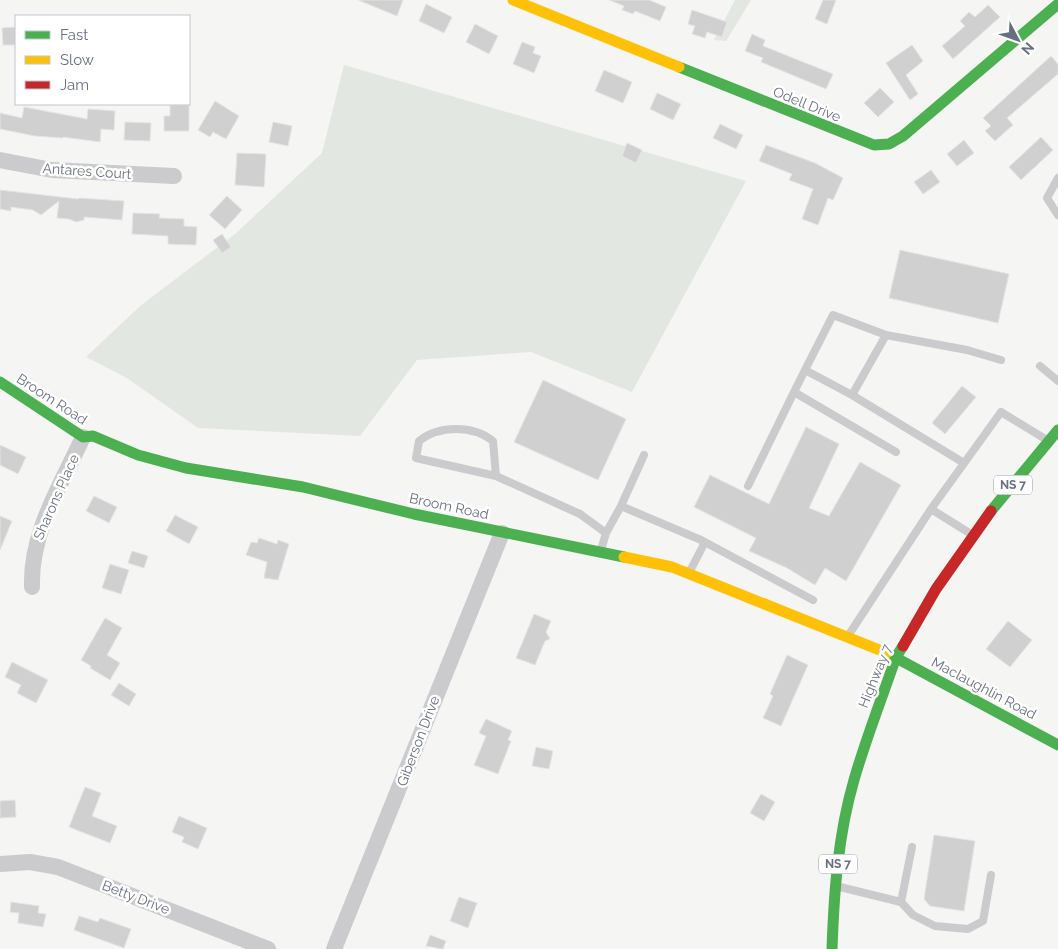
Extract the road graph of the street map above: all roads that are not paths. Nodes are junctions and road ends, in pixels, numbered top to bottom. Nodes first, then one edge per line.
1 (512, 0) edge
2 (1058, 4) edge
3 (0, 160) edge
4 (174, 176) dead end
5 (1058, 178) edge
6 (1058, 215) edge
7 (886, 335) junction
8 (1001, 360) dead end
9 (1040, 366) dead end
10 (805, 370) junction
11 (1058, 381) edge
12 (0, 382) edge
13 (794, 392) junction
14 (852, 395) junction
15 (1058, 430) edge
16 (83, 437) junction
17 (1049, 441) junction
18 (896, 452) dead end
19 (644, 455) dead end
20 (964, 463) junction
21 (496, 476) junction
22 (748, 486) dead end
23 (621, 506) junction
24 (931, 509) junction
25 (502, 533) junction
26 (606, 534) junction
27 (973, 535) junction
28 (705, 542) junction
29 (600, 554) junction
30 (689, 573) junction
31 (32, 587) dead end
32 (813, 600) dead end
33 (847, 638) junction
34 (896, 657) junction
35 (1058, 745) edge
36 (912, 847) dead end
37 (0, 864) edge
38 (991, 875) dead end
39 (835, 886) junction
40 (901, 902) junction
41 (268, 949) edge
42 (334, 949) edge
43 (832, 949) edge

1 - 2 street, Odell Drive
3 - 4 street, Antares Court
5 - 6 lane
7 - 8 lane
7 - 10 lane
7 - 14 lane
9 - 11 lane
10 - 13 lane
10 - 14 lane
12 - 16 street, Broom Road
13 - 18 lane
13 - 22 lane
14 - 20 lane
15 - 17 street, Highway 7 / NS 7
16 - 25 street, Broom Road
16 - 31 street, Sharons Place
17 - 20 lane
17 - 27 street, Highway 7 / NS 7
19 - 23 lane
20 - 24 lane
21 - 21 lane
21 - 26 lane
23 - 26 lane
23 - 28 lane
24 - 27 lane
24 - 33 lane
25 - 29 street, Broom Road
25 - 42 street, Giberson Drive
26 - 29 lane
27 - 34 street, Highway 7 / NS 7
28 - 30 lane
28 - 32 lane
29 - 30 street, Broom Road
30 - 33 street, Broom Road
33 - 34 street, Broom Road
34 - 35 street, Maclaughlin Road
34 - 39 street, Highway 7 / NS 7
36 - 40 lane
37 - 41 street, Betty Drive
38 - 40 lane
39 - 40 lane
39 - 43 street, Highway 7 / NS 7

